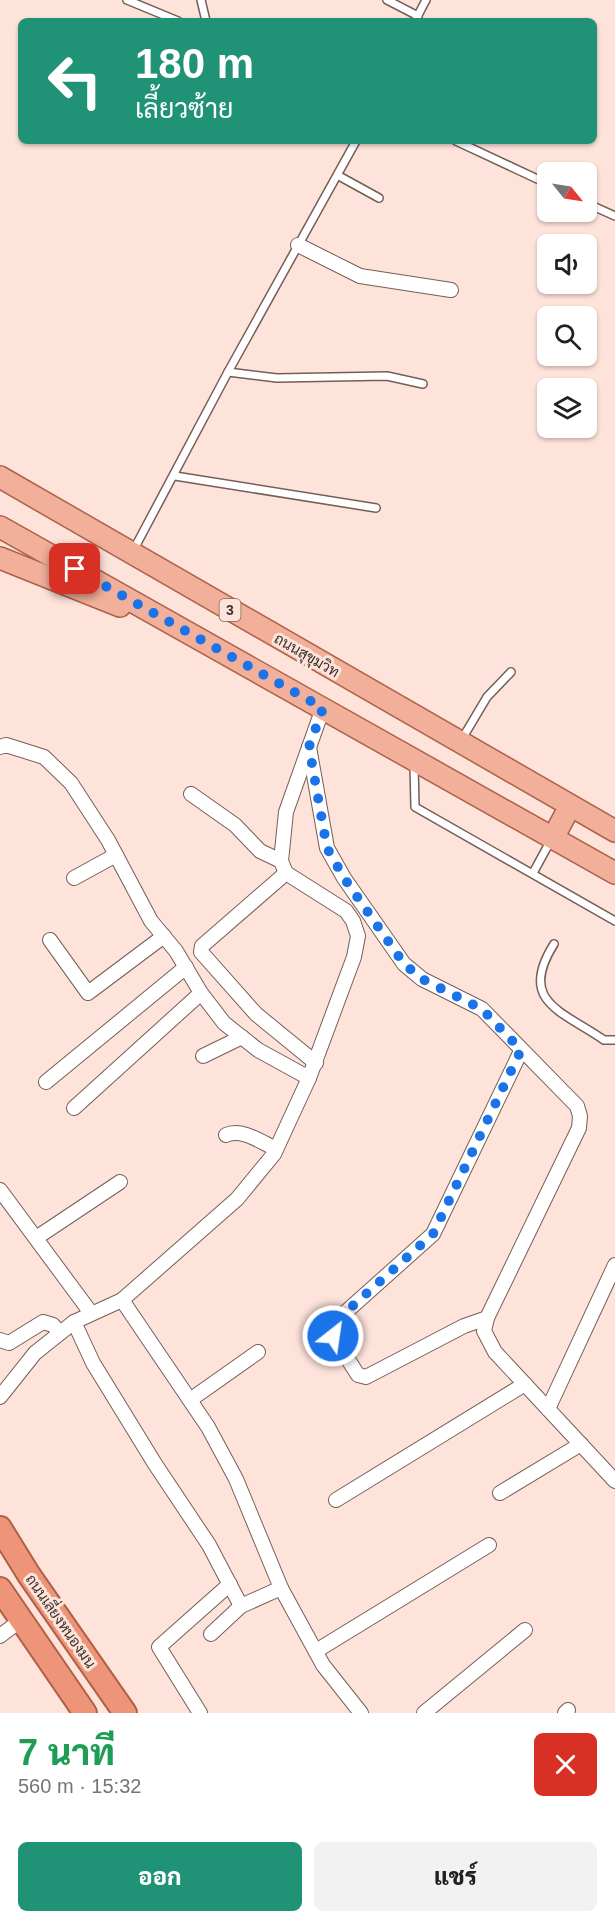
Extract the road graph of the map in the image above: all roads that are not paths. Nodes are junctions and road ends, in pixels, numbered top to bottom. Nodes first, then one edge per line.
1 (128, 0) edge
2 (201, 0) edge
3 (387, 0) edge
4 (426, 0) edge
5 (171, 18) edge
6 (205, 18) edge
7 (415, 18) edge
8 (417, 18) edge
9 (355, 144) edge
10 (462, 144) edge
11 (339, 176) junction
12 (537, 179) edge
13 (379, 198) dead end
14 (597, 208) edge
15 (615, 216) edge
16 (298, 245) junction
17 (451, 290) dead end
18 (228, 372) junction
19 (423, 384) dead end
20 (175, 476) junction
21 (0, 477) edge
22 (376, 508) dead end
23 (0, 527) edge
24 (132, 554) junction
25 (0, 558) edge
26 (168, 623) junction
27 (512, 672) dead end
28 (323, 708) junction
29 (460, 743) junction
30 (0, 747) edge
31 (309, 747) junction
32 (414, 759) junction
33 (191, 794) dead end
34 (570, 806) junction
35 (615, 831) edge
36 (553, 838) junction
37 (116, 855) junction
38 (284, 867) junction
39 (533, 873) junction
40 (615, 873) edge
41 (74, 878) dead end
42 (615, 921) edge
43 (164, 936) junction
44 (50, 940) dead end
45 (554, 944) dead end
46 (186, 967) junction
47 (201, 993) junction
48 (242, 1037) junction
49 (615, 1040) edge
50 (521, 1050) junction
51 (202, 1056) dead end
52 (316, 1062) junction
53 (309, 1078) junction
54 (46, 1082) dead end
55 (74, 1108) dead end
56 (226, 1135) dead end
57 (276, 1149) junction
58 (120, 1182) dead end
59 (0, 1190) edge
60 (36, 1238) junction
61 (615, 1265) edge
62 (122, 1300) junction
63 (91, 1313) junction
64 (487, 1318) junction
65 (75, 1322) junction
66 (60, 1333) junction
67 (0, 1340) edge
68 (258, 1352) dead end
69 (525, 1384) junction
70 (0, 1397) edge
71 (190, 1400) junction
72 (548, 1409) junction
73 (581, 1444) junction
74 (615, 1481) edge
75 (500, 1493) dead end
76 (336, 1500) dead end
77 (0, 1528) edge
78 (489, 1545) dead end
79 (230, 1584) junction
80 (281, 1588) junction
81 (0, 1589) edge
82 (242, 1606) junction
83 (21, 1620) junction
84 (525, 1630) dead end
85 (211, 1634) dead end
86 (0, 1636) edge
87 (316, 1651) junction
88 (85, 1713) edge
89 (125, 1713) edge
90 (200, 1713) edge
91 (361, 1713) edge
92 (424, 1713) edge

1 - 5 lane
2 - 6 lane
3 - 7 lane
4 - 8 lane
9 - 11 lane
10 - 12 lane
11 - 13 lane
11 - 16 lane
14 - 15 lane
16 - 17 street
16 - 18 lane
18 - 19 lane
18 - 20 lane
20 - 22 lane
20 - 24 lane
21 - 24 main road, ถนนสุขุมวิท / 3
23 - 26 main road
24 - 29 main road, ถนนสุขุมวิท / 3
25 - 26 main road
26 - 28 main road
27 - 29 lane
28 - 31 street
28 - 32 main road
29 - 34 main road, ถนนสุขุมวิท / 3
30 - 37 street
31 - 38 street
31 - 50 street
32 - 36 main road
32 - 39 lane
33 - 38 street
34 - 35 main road, ถนนสุขุมวิท / 3
34 - 36 main road
36 - 39 lane
36 - 40 main road
37 - 41 street
37 - 43 street
38 - 52 street
38 - 52 street
39 - 42 lane
43 - 44 street
43 - 46 street
45 - 49 lane
46 - 47 street
46 - 54 street
47 - 48 street
47 - 55 street
48 - 51 street
48 - 53 street
50 - 64 street
50 - 64 street
52 - 53 street
53 - 57 street
56 - 57 street
57 - 62 street
58 - 60 street
59 - 60 street
60 - 63 street
61 - 72 street
62 - 63 street
62 - 71 street
63 - 65 street
64 - 69 street
65 - 66 street
65 - 79 street
66 - 67 street
66 - 70 street
68 - 71 street
69 - 72 street
69 - 76 street
71 - 80 street
72 - 73 street
73 - 74 street
73 - 75 street
77 - 89 highway, ถนนเลี่ยงหนองมน
78 - 87 street
79 - 82 street
79 - 90 street
80 - 82 street
80 - 87 street
81 - 83 highway
82 - 85 street
83 - 86 street
83 - 88 highway
84 - 92 street
87 - 91 street

